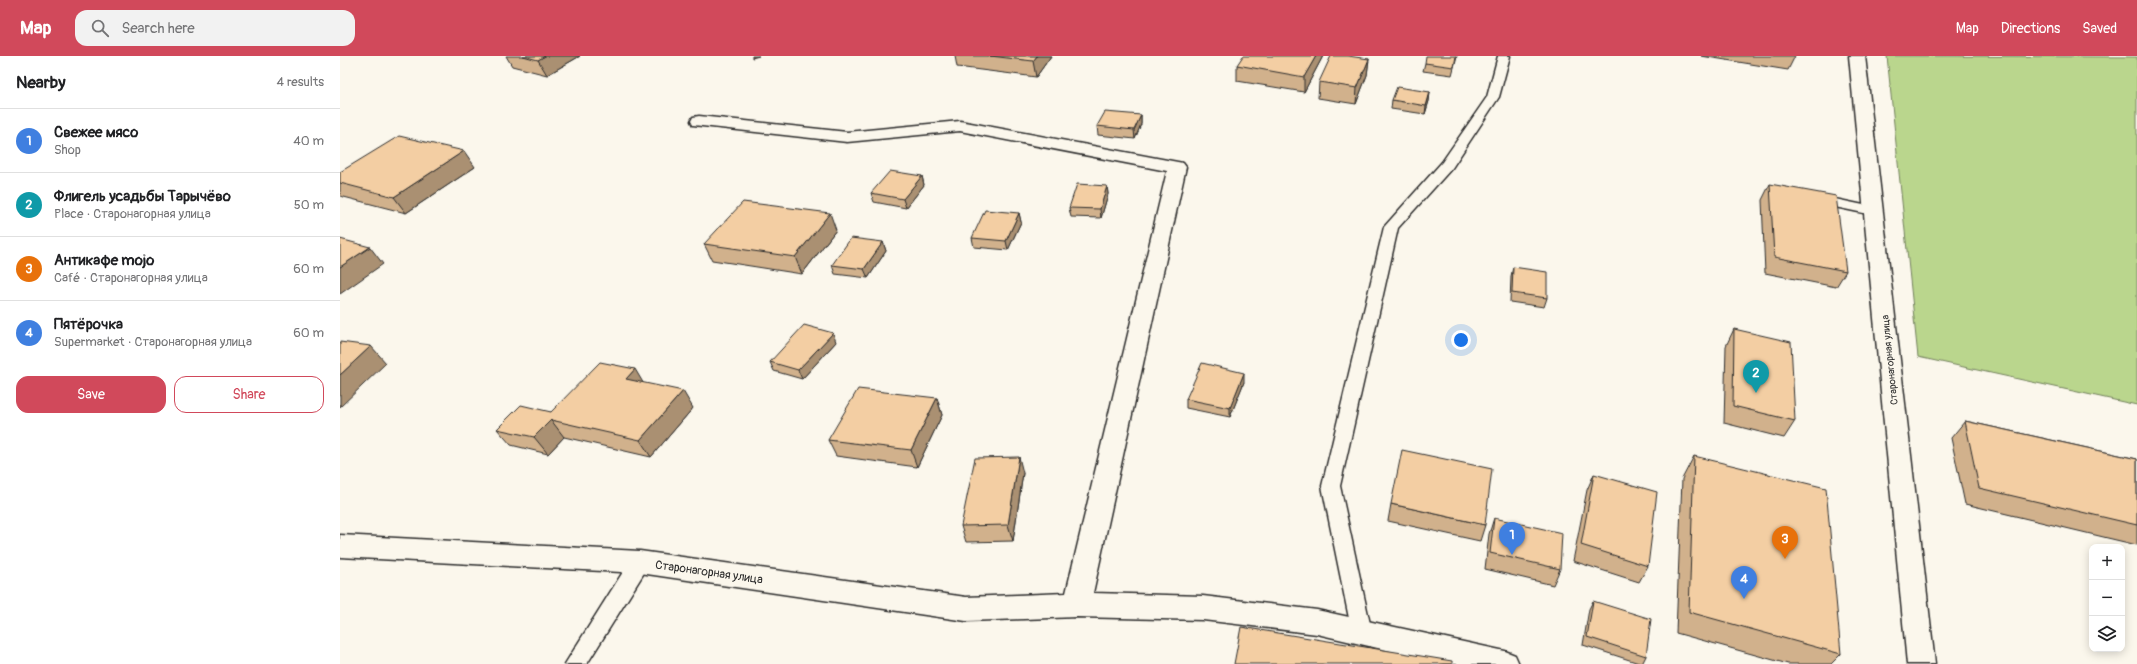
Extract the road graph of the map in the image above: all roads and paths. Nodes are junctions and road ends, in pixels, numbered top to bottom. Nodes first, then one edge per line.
1 (1504, 56) edge
2 (1857, 56) edge
3 (699, 121) dead end
4 (1805, 197) edge
5 (1873, 210) junction
6 (340, 546) edge
7 (640, 562) junction
8 (1077, 605) junction
9 (1362, 633) junction
10 (575, 664) edge
11 (1505, 664) edge
12 (1921, 664) edge

1 - 9 lane
2 - 5 street, Старонагорная улица
3 - 8 street
4 - 5 lane
5 - 12 street, Старонагорная улица
6 - 7 street, Старонагорная улица
7 - 8 street, Старонагорная улица
7 - 10 lane
8 - 9 street, Старонагорная улица
9 - 11 street, Старонагорная улица

